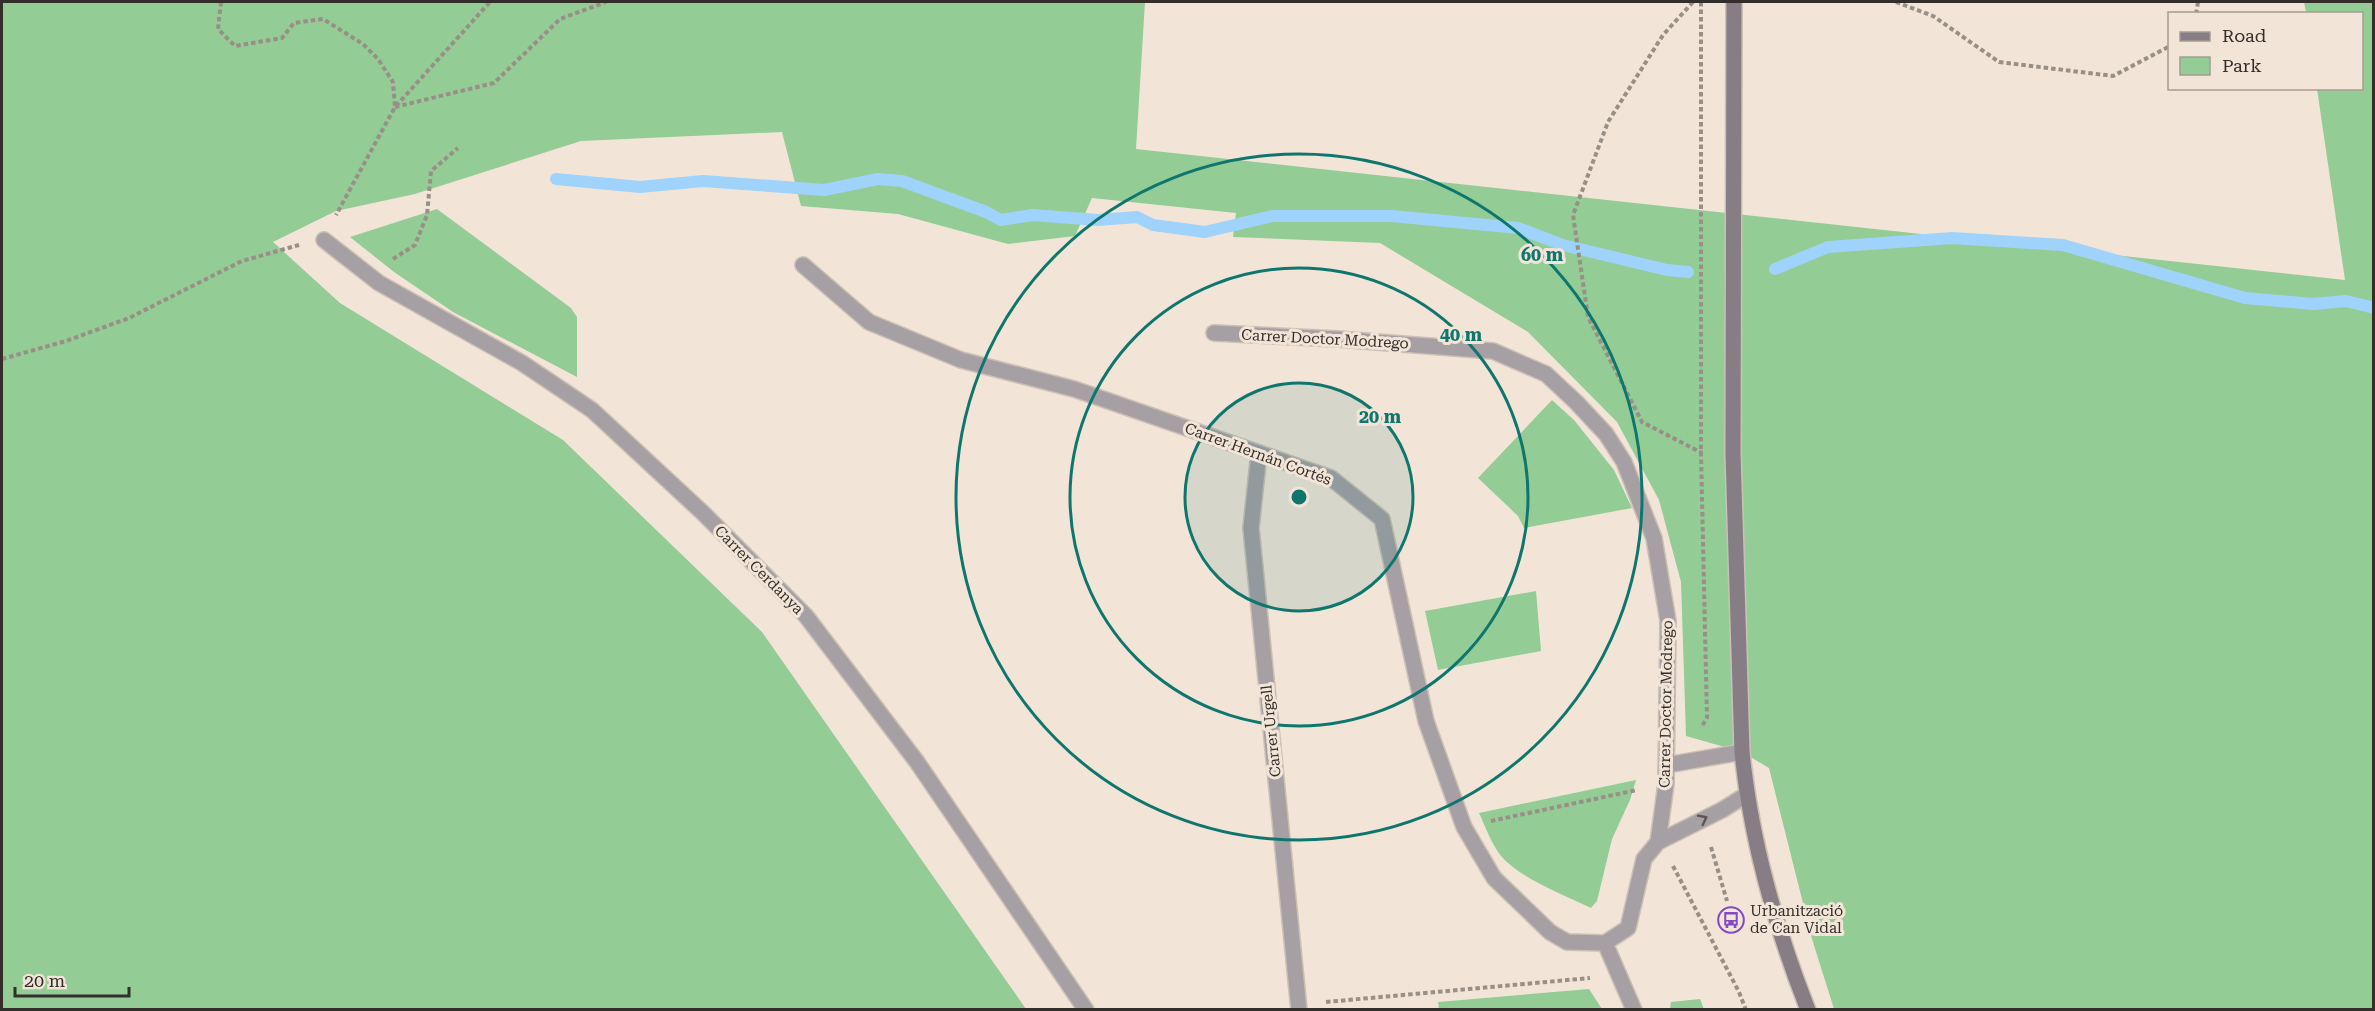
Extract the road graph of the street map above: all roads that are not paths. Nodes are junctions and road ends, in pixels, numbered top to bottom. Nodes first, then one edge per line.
1 (1734, 2) edge
2 (324, 240) road end
3 (803, 266) dead end
4 (1214, 333) dead end
5 (1259, 453) junction
6 (1742, 752) junction
7 (1667, 765) junction
8 (1746, 795) junction
9 (1658, 842) junction
10 (1605, 943) junction
11 (1298, 1007) edge
12 (1086, 1010) edge
13 (1634, 1010) edge
14 (1808, 1010) edge

1 - 6 main road
2 - 12 street, Carrer Cerdanya
3 - 5 street, Carrer Hernán Cortés
4 - 7 street, Carrer Doctor Modrego
5 - 10 street, Carrer Hernán Cortés
5 - 11 street, Carrer Urgell
6 - 7 street
6 - 8 main road
7 - 9 street, Carrer Doctor Modrego
9 -> 8 street
8 - 14 main road
9 - 10 street, Carrer Doctor Modrego
10 - 13 street

